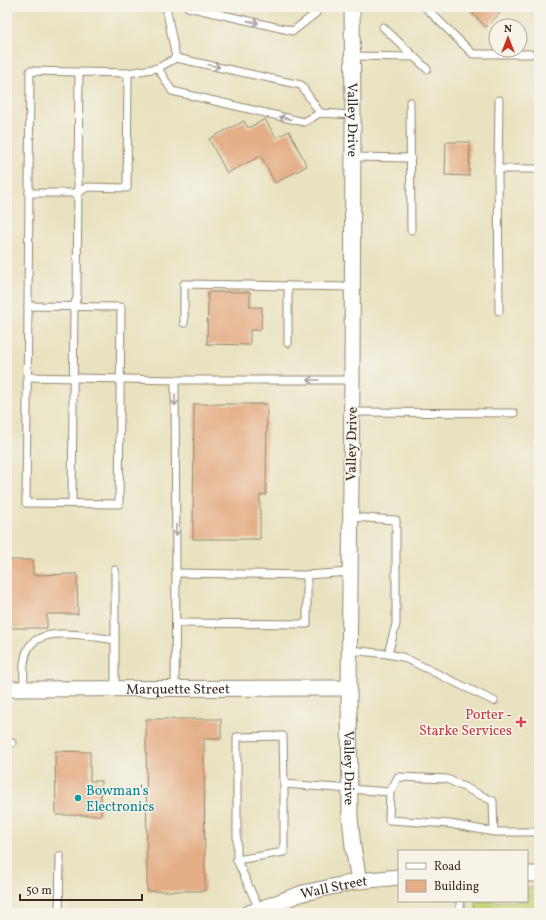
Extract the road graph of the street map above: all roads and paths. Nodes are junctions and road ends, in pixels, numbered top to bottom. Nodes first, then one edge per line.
1 (166, 7) edge
2 (188, 7) edge
3 (316, 7) edge
4 (352, 7) edge
5 (426, 7) edge
6 (383, 27) dead end
7 (530, 54) dead end
8 (352, 56) junction
9 (414, 56) junction
10 (176, 58) junction
11 (158, 68) junction
12 (427, 69) dead end
13 (79, 72) junction
14 (128, 73) junction
15 (499, 100) dead end
16 (410, 102) dead end
17 (320, 113) junction
18 (353, 114) junction
19 (352, 157) junction
20 (411, 158) junction
21 (498, 169) junction
22 (539, 169) edge
23 (29, 193) junction
24 (78, 193) junction
25 (411, 230) dead end
26 (288, 286) junction
27 (352, 287) junction
28 (28, 306) junction
29 (74, 306) junction
30 (499, 310) dead end
31 (184, 323) dead end
32 (288, 343) dead end
33 (27, 378) junction
34 (73, 378) junction
35 (120, 379) junction
36 (175, 380) junction
37 (352, 380) junction
38 (352, 412) junction
39 (514, 413) dead end
40 (72, 504) junction
41 (350, 517) junction
42 (115, 570) dead end
43 (350, 572) junction
44 (176, 573) junction
45 (307, 575) junction
46 (176, 623) junction
47 (115, 640) junction
48 (349, 650) junction
49 (388, 654) junction
50 (349, 688) junction
51 (7, 689) edge
52 (24, 689) junction
53 (115, 689) junction
54 (174, 689) junction
55 (494, 701) dead end
56 (284, 784) junction
57 (350, 790) junction
58 (390, 792) junction
59 (494, 832) junction
60 (539, 832) edge
61 (60, 856) dead end
62 (237, 860) junction
63 (528, 874) edge
64 (539, 874) edge
65 (398, 877) edge
66 (359, 880) junction
67 (460, 902) edge
68 (254, 911) edge
69 (59, 913) edge
70 (460, 913) edge

1 - 10 lane
2 -> 3 lane
4 - 8 street, Valley Drive
5 - 7 lane
6 - 9 lane
8 - 9 lane
8 - 18 street, Valley Drive
9 - 12 lane
10 - 11 lane
10 -> 17 lane
11 - 14 lane
17 -> 11 lane
13 - 14 lane
13 - 23 lane
13 - 24 lane
14 - 24 lane
15 - 21 lane
16 - 20 lane
17 - 18 lane
18 - 19 street, Valley Drive
19 - 20 lane
19 - 27 street, Valley Drive
20 - 25 lane
21 - 22 lane
21 - 30 lane
23 - 24 lane
23 - 28 lane
24 - 29 lane
26 - 27 lane
26 - 31 lane
26 - 32 lane
27 - 37 street, Valley Drive
28 - 29 lane
28 - 33 lane
29 - 34 lane
29 - 35 lane
33 - 34 lane
33 - 40 lane
34 - 35 lane
34 - 40 lane
35 - 36 lane
35 - 40 lane
37 -> 36 lane
36 -> 44 lane
37 - 38 street, Valley Drive
38 - 39 lane
38 - 41 street, Valley Drive
41 - 43 street, Valley Drive
41 - 49 lane
42 - 47 lane
43 - 45 lane
43 - 48 street, Valley Drive
44 - 45 lane
44 - 46 lane
45 - 46 lane
46 - 54 lane
47 - 52 lane
47 - 53 lane
48 - 49 lane
48 - 50 street, Valley Drive
49 - 55 lane
50 - 54 street, Marquette Street
50 - 57 street, Valley Drive
51 - 52 street, Marquette Street
52 - 53 street, Marquette Street
53 - 54 street, Marquette Street
56 - 57 lane
56 - 62 lane
56 - 62 lane
57 - 58 lane
57 - 66 street, Valley Drive
58 - 59 lane
58 - 59 lane
59 - 60 lane
61 - 69 lane
62 - 68 lane
63 - 64 street
65 - 66 street, Wall Street
66 - 68 street, Wall Street
67 - 70 lane

